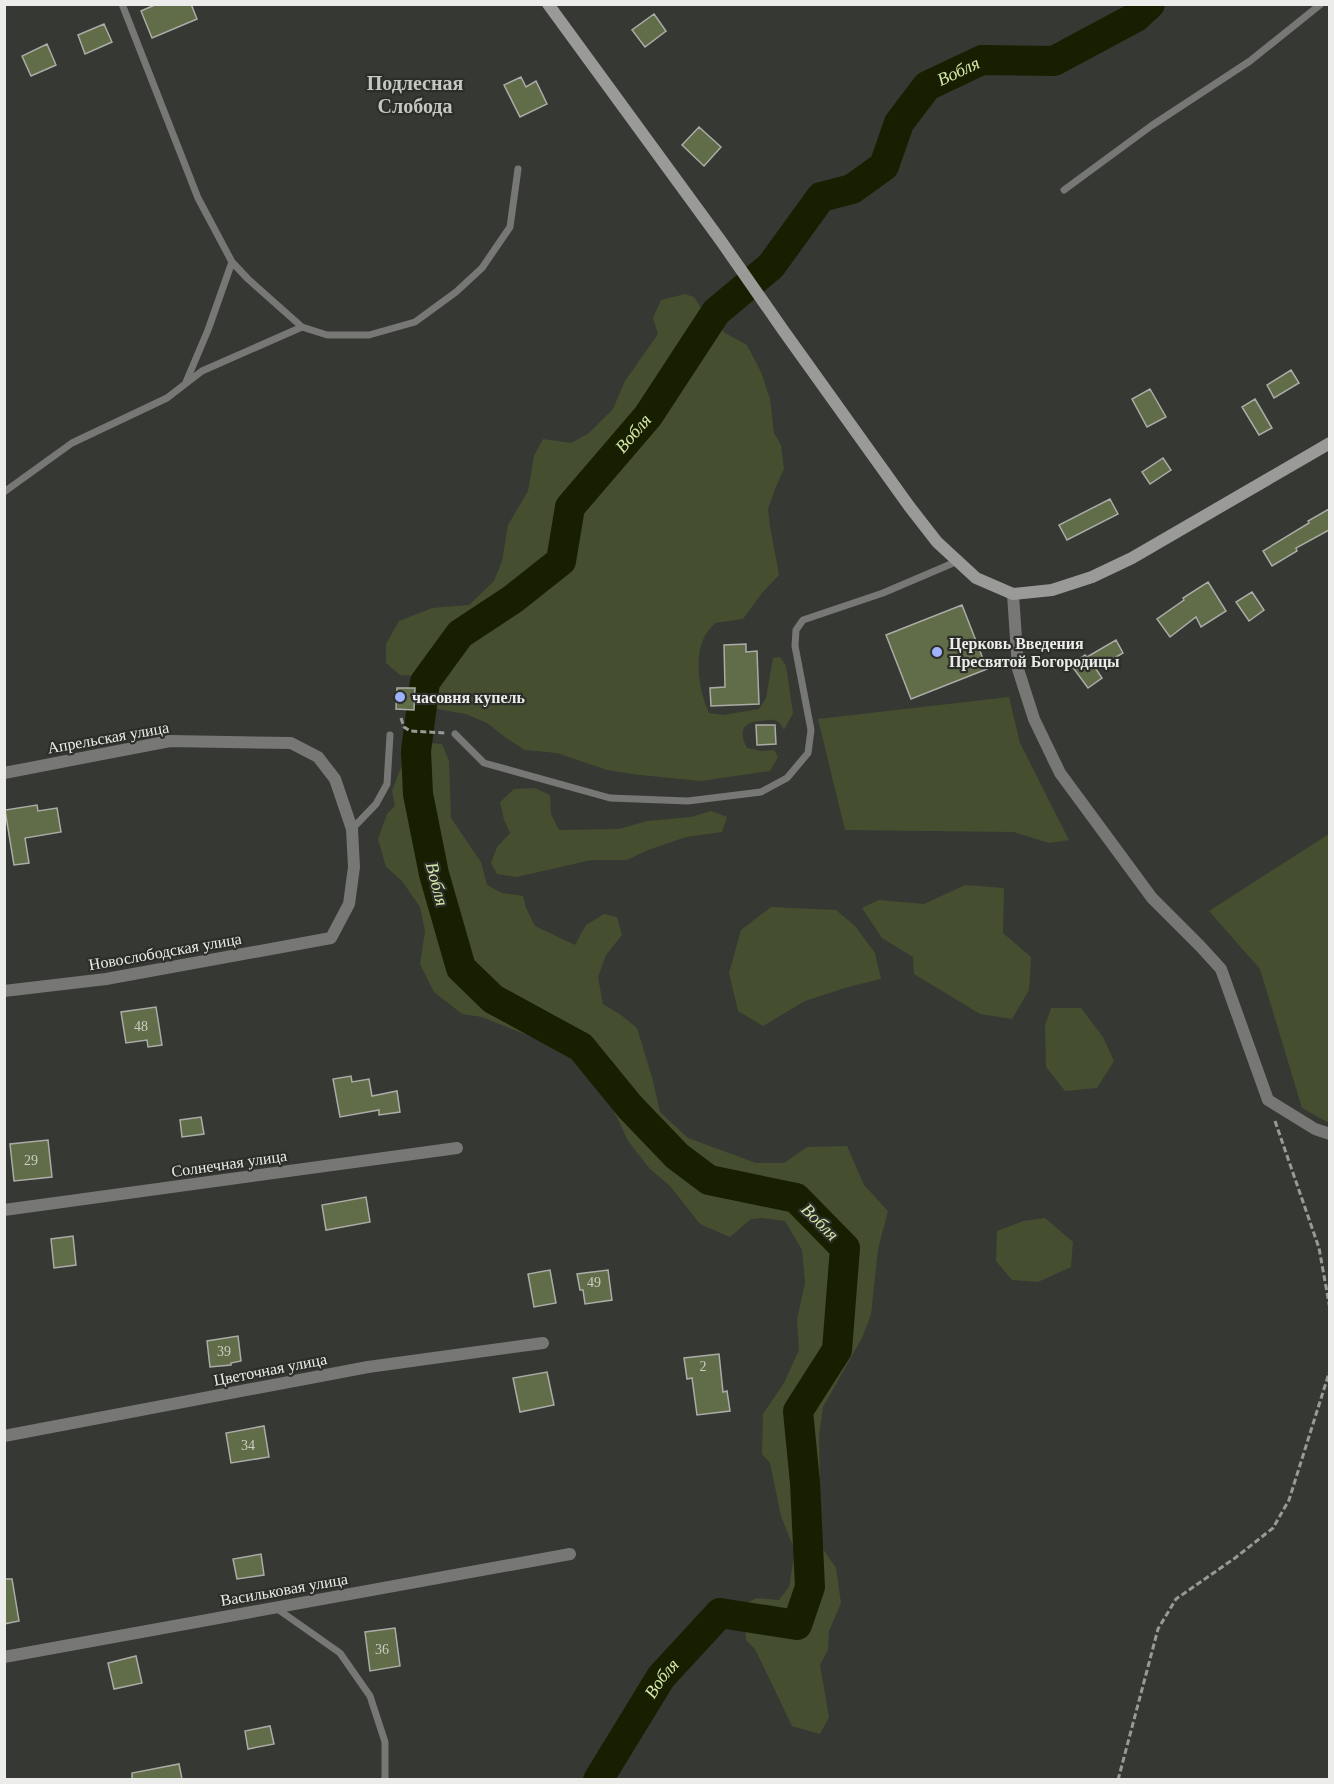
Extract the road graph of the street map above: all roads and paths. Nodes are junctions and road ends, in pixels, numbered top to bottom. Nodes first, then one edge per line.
1 (122, 4) edge
2 (548, 4) edge
3 (1321, 4) edge
4 (518, 169) dead end
5 (1064, 190) dead end
6 (232, 262) junction
7 (302, 327) junction
8 (185, 384) junction
9 (1329, 442) edge
10 (4, 492) edge
11 (958, 561) junction
12 (1013, 594) junction
13 (401, 718) dead end
14 (437, 731) dead end
15 (455, 734) dead end
16 (390, 735) dead end
17 (4, 773) edge
18 (352, 829) junction
19 (4, 991) edge
20 (1268, 1100) junction
21 (1329, 1134) edge
22 (457, 1149) dead end
23 (4, 1210) edge
24 (1329, 1309) edge
25 (543, 1342) dead end
26 (1329, 1370) edge
27 (4, 1436) edge
28 (570, 1554) dead end
29 (276, 1608) junction
30 (4, 1657) edge
31 (385, 1779) edge
32 (1118, 1779) edge

1 - 6 lane
2 - 11 street
3 - 5 lane
4 - 7 lane
6 - 7 lane
6 - 8 lane
7 - 8 lane
8 - 10 lane
9 - 12 street
11 - 12 street
11 - 15 lane
12 - 20 street
13 - 14 path
16 - 18 lane
17 - 18 street, Апрельская улица
18 - 19 street, Новослободская улица
20 - 21 street
20 - 24 path
22 - 23 street, Солнечная улица
25 - 27 street, Цветочная улица
26 - 32 path
28 - 29 street, Васильковая улица
29 - 30 street, Васильковая улица
29 - 31 lane

